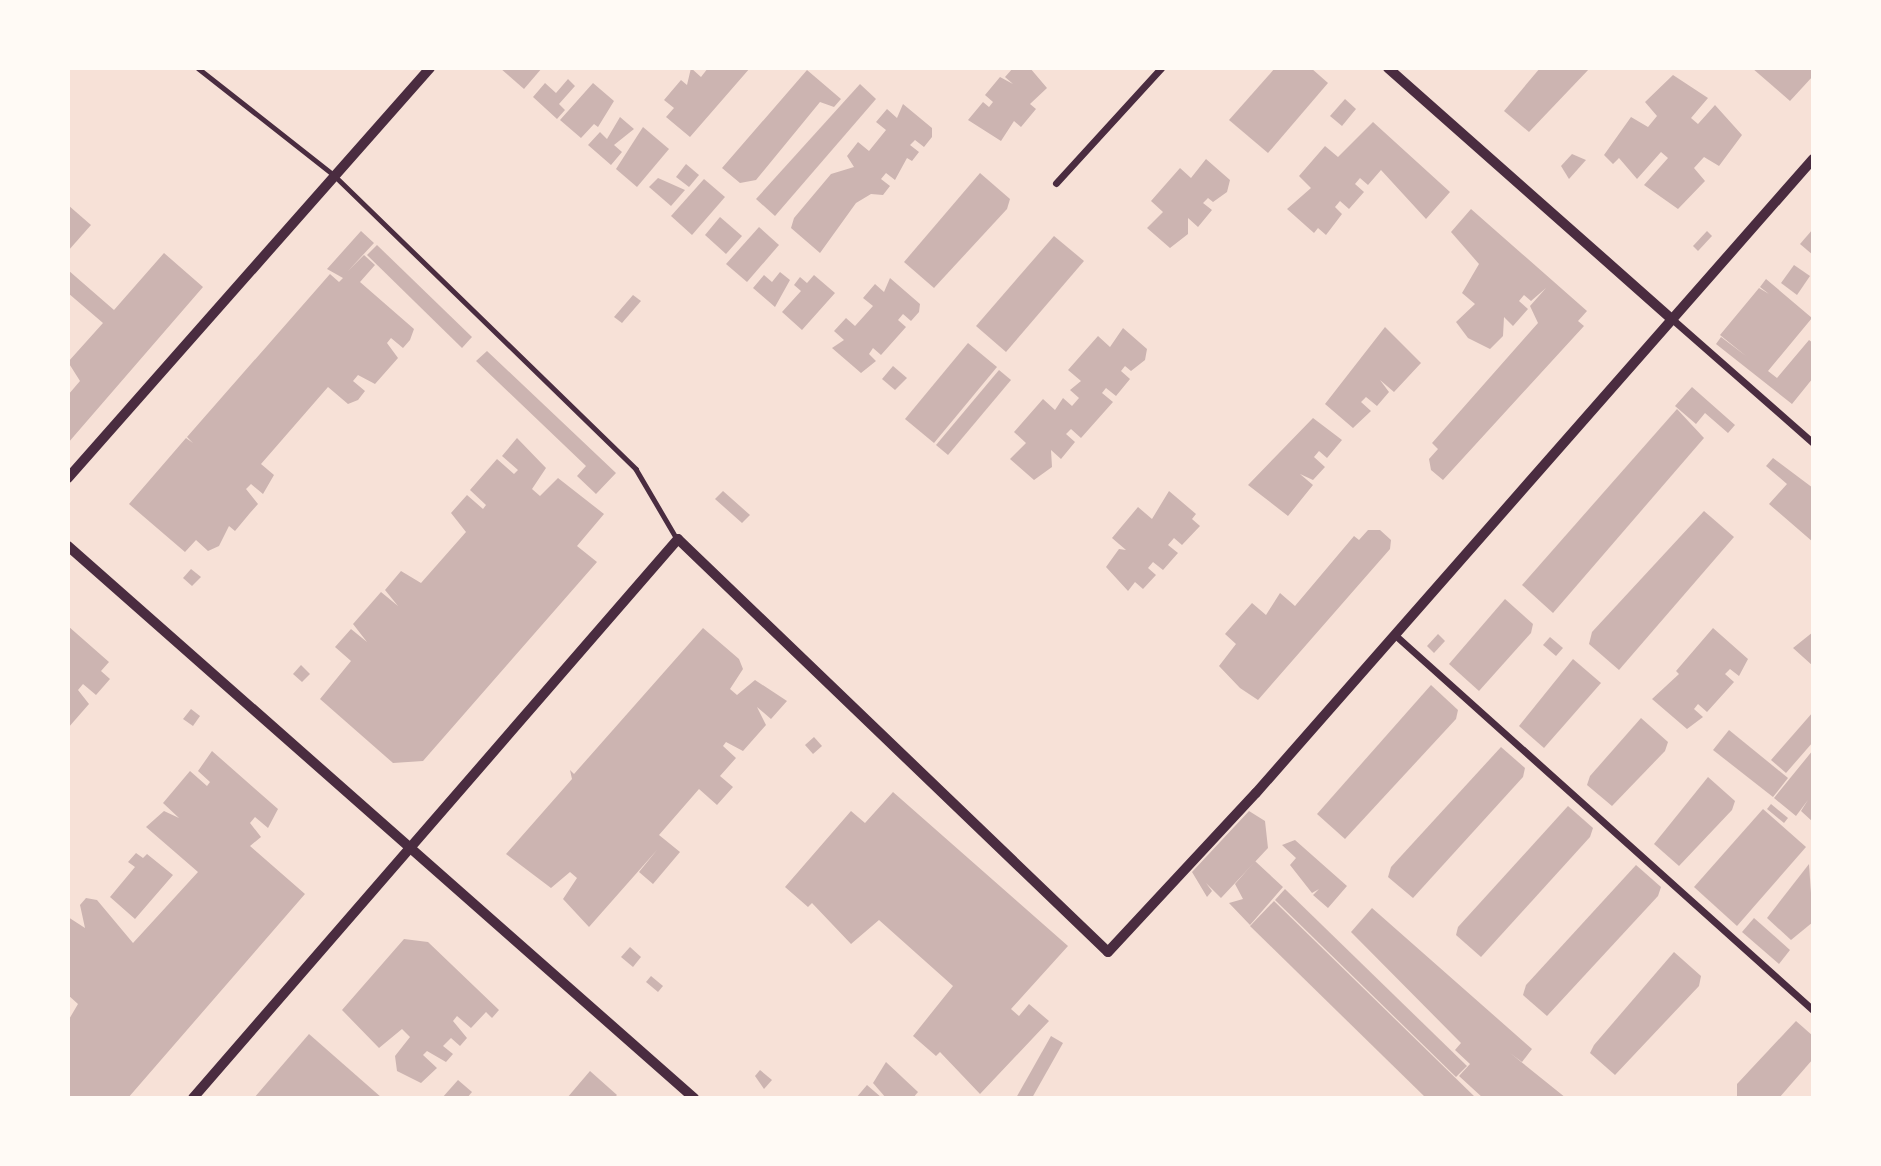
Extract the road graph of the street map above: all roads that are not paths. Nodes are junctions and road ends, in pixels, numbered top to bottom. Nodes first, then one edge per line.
1 (198, 68) edge
2 (430, 68) edge
3 (1161, 68) edge
4 (1388, 68) edge
5 (1813, 159) edge
6 (335, 176) junction
7 (1056, 183) dead end
8 (1672, 320) junction
9 (1813, 443) edge
10 (68, 478) edge
11 (678, 539) junction
12 (68, 545) edge
13 (1395, 635) junction
14 (410, 847) junction
15 (1813, 1010) edge
16 (193, 1098) edge
17 (694, 1098) edge

1 - 6 lane
2 - 6 street
3 - 7 street
4 - 8 street
5 - 8 street
6 - 10 street
6 - 11 lane
8 - 9 street
8 - 13 street
11 - 13 street
11 - 14 street
12 - 14 street
13 - 15 street
14 - 16 street
14 - 17 street

